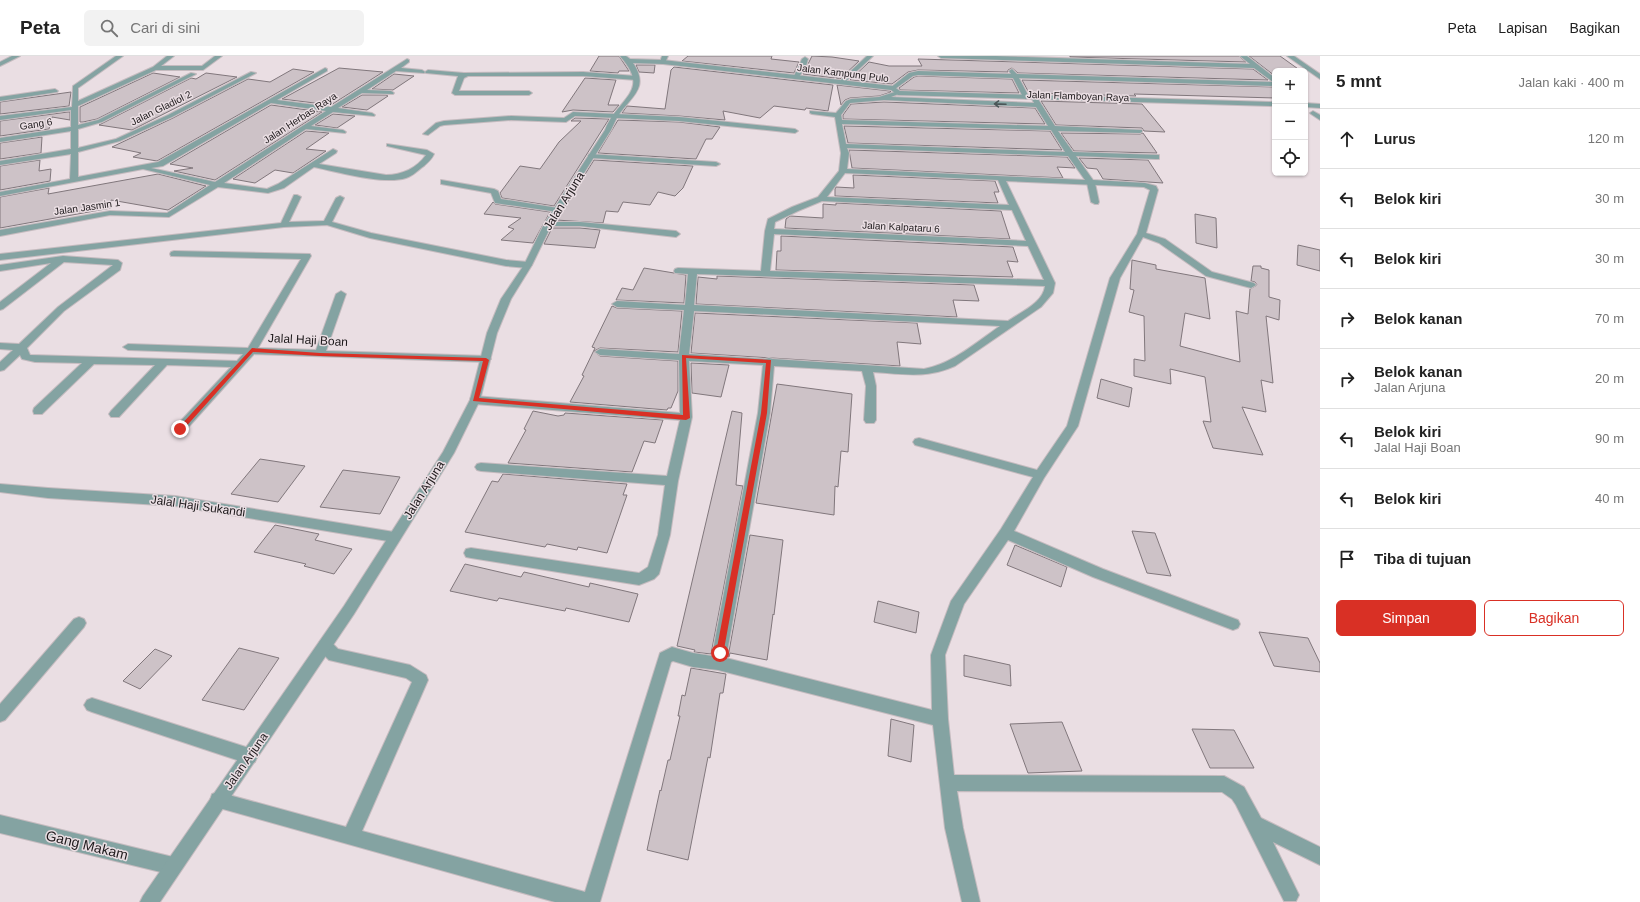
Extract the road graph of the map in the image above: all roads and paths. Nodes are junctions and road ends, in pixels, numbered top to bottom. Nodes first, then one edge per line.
1 (17, 56) edge
2 (120, 56) edge
3 (171, 56) edge
4 (219, 56) edge
5 (870, 56) edge
6 (941, 56) edge
7 (1110, 56) edge
8 (1243, 56) edge
9 (1290, 56) edge
10 (1003, 57) edge
11 (664, 59) edge
12 (805, 59) dead end
13 (407, 61) dead end
14 (631, 61) edge
15 (1114, 61) junction
16 (0, 64) edge
17 (1257, 66) junction
18 (155, 68) junction
19 (396, 69) junction
20 (325, 70) dead end
21 (253, 73) dead end
22 (193, 74) dead end
23 (463, 75) junction
24 (797, 76) junction
25 (1015, 76) junction
26 (1320, 77) edge
27 (636, 78) junction
28 (1272, 80) edge
29 (843, 81) junction
30 (1272, 83) edge
31 (893, 88) junction
32 (55, 91) dead end
33 (360, 91) junction
34 (391, 93) dead end
35 (529, 93) dead end
36 (898, 93) junction
37 (1026, 97) junction
38 (1034, 97) junction
39 (0, 99) edge
40 (880, 99) junction
41 (269, 101) junction
42 (1272, 104) edge
43 (1039, 105) junction
44 (1047, 105) dead end
45 (75, 106) junction
46 (1320, 106) edge
47 (1308, 107) edge
48 (330, 110) junction
49 (812, 112) dead end
50 (1316, 113) edge
51 (372, 115) dead end
52 (615, 115) junction
53 (0, 118) edge
54 (839, 118) junction
55 (1320, 118) edge
56 (304, 127) junction
57 (75, 128) junction
58 (1053, 129) junction
59 (795, 131) dead end
60 (1140, 131) dead end
61 (343, 132) dead end
62 (426, 134) dead end
63 (0, 140) edge
64 (389, 145) dead end
65 (844, 146) junction
66 (74, 151) junction
67 (333, 151) dead end
68 (1072, 155) junction
69 (592, 156) junction
70 (1156, 157) dead end
71 (0, 163) edge
72 (716, 164) dead end
73 (314, 165) junction
74 (143, 168) junction
75 (843, 171) junction
76 (1001, 179) junction
77 (74, 181) junction
78 (444, 182) dead end
79 (1091, 183) junction
80 (216, 184) junction
81 (0, 194) edge
82 (297, 197) dead end
83 (340, 198) dead end
84 (821, 199) junction
85 (1095, 202) dead end
86 (1015, 208) junction
87 (558, 210) junction
88 (328, 223) junction
89 (548, 224) junction
90 (284, 226) junction
91 (769, 231) junction
92 (0, 233) edge
93 (676, 234) dead end
94 (1141, 234) junction
95 (1032, 244) junction
96 (71, 253) junction
97 (174, 254) dead end
98 (0, 257) edge
99 (528, 265) junction
100 (0, 268) edge
101 (678, 271) dead end
102 (692, 272) junction
103 (765, 274) junction
104 (1050, 284) junction
105 (1251, 285) dead end
106 (341, 294) dead end
107 (617, 304) dead end
108 (0, 307) edge
109 (689, 307) junction
110 (1010, 324) junction
111 (0, 346) edge
112 (21, 347) junction
113 (128, 347) dead end
114 (252, 350) junction
115 (600, 352) dead end
116 (320, 354) junction
117 (684, 356) junction
118 (92, 360) junction
119 (486, 360) junction
120 (769, 361) junction
121 (164, 362) junction
122 (240, 364) junction
123 (0, 368) edge
124 (867, 369) junction
125 (475, 400) junction
126 (38, 411) dead end
127 (115, 414) dead end
128 (686, 418) junction
129 (870, 420) dead end
130 (180, 429) dead end
131 (919, 442) dead end
132 (481, 467) dead end
133 (1040, 475) junction
134 (672, 481) junction
135 (0, 488) edge
136 (1006, 533) junction
137 (394, 536) junction
138 (471, 553) dead end
139 (79, 623) dead end
140 (1233, 624) dead end
141 (325, 646) junction
142 (718, 663) junction
143 (92, 705) dead end
144 (0, 715) edge
145 (940, 719) junction
146 (249, 756) junction
147 (947, 783) junction
148 (218, 800) junction
149 (0, 824) edge
150 (1254, 824) junction
151 (351, 836) junction
152 (1320, 856) edge
153 (173, 866) junction
154 (1290, 895) dead end
155 (149, 902) edge
156 (588, 902) edge
157 (591, 902) edge
158 (971, 902) edge

1 - 16 street
2 - 45 street
3 - 18 street
4 - 18 street
5 - 29 street
6 - 10 street
7 - 15 street
8 - 17 street
9 - 26 street
10 - 15 street
10 - 25 street
11 - 14 street, Jalan Kampung Pulo
11 - 24 street, Jalan Kampung Pulo
12 - 24 street
13 - 19 street, Jalan Herbas Raya
14 - 27 street
15 - 17 street
17 - 28 street
18 - 45 street
19 - 23 street
19 - 33 street, Jalan Herbas Raya
20 - 41 street
21 - 66 street, Jalan Gladiol 2
22 - 57 street, Gang 6
23 - 27 street
23 - 35 street
24 - 29 street, Jalan Kampung Pulo
25 - 30 street
25 - 31 street
25 - 37 street
27 - 52 street, Jalan Arjuna
29 - 31 street, Jalan Kampung Pulo
31 - 36 street, Jalan Kampung Pulo
32 - 39 street
33 - 34 street
33 - 48 street, Jalan Herbas Raya
36 - 37 street, Jalan Flamboyan Raya
36 - 40 street
37 - 38 street, Jalan Flamboyan Raya
38 - 42 street, Jalan Flamboyan Raya
38 - 43 street
43 -> 40 street, Jalan Flamboyan Raya
40 - 54 street
41 - 48 street
41 - 74 street
43 - 44 street, Jalan Flamboyan Raya
43 - 58 street
45 - 53 street
45 - 57 street
46 - 47 street
48 - 51 street
48 - 56 street, Jalan Herbas Raya
49 - 54 street
50 - 55 street
52 - 59 street
52 - 62 street
52 - 69 street, Jalan Arjuna
54 - 58 street
54 - 65 street
56 - 61 street
56 - 80 street, Jalan Herbas Raya
57 - 63 street, Gang 6
57 - 66 street
58 - 60 street
58 - 68 street
64 - 73 street
65 - 68 street
65 - 75 street
66 - 71 street, Jalan Gladiol 2
66 - 77 street
67 - 73 street
68 - 70 street
68 - 79 street
69 - 72 street
69 - 87 street, Jalan Arjuna
73 - 80 street
74 - 77 street
74 - 80 street
75 - 76 street
75 - 84 street
76 - 79 street
76 - 86 street
77 - 81 street
78 - 87 street
79 - 85 street
79 - 94 street
80 - 92 street, Jalan Jasmin 1
82 - 90 street
83 - 88 street
84 - 86 street
84 - 91 street
86 - 95 street
87 - 89 street, Jalan Arjuna
88 - 90 street
88 - 99 street
89 - 93 street
89 - 99 street, Jalan Arjuna
90 - 96 street
91 - 95 street, Jalan Kalpataru 6
91 - 103 street
94 - 105 street
94 - 133 street
95 - 104 street
96 - 98 street
96 - 100 street
96 - 108 street
96 - 112 street
97 - 114 street
99 - 119 street, Jalan Arjuna
101 - 102 street
102 - 103 street
102 - 109 street
103 - 104 street
104 - 110 street
106 - 116 street
107 - 109 street
109 - 110 street
109 - 117 street
110 - 124 street
111 - 112 street
112 - 118 street
112 - 123 street
113 - 114 street, Jalal Haji Boan
114 - 116 street, Jalal Haji Boan
114 - 122 street
115 - 117 street
116 - 119 street, Jalal Haji Boan
117 - 120 street
117 - 128 street
118 - 121 street
118 - 126 street
119 - 125 street, Jalan Arjuna
120 - 124 street
120 - 142 street
121 - 122 street
121 - 127 street
122 - 130 street
124 - 129 street
125 - 128 street
125 - 137 street, Jalan Arjuna
128 - 134 street
131 - 133 street
132 - 134 street
133 - 136 street
134 - 138 street
135 - 137 street, Jalal Haji Sukandi
136 - 140 street
136 - 145 street
137 - 141 street, Jalan Arjuna
139 - 144 street
141 - 146 street, Jalan Arjuna
141 - 151 street
142 - 145 street
142 - 157 street
143 - 146 street
145 - 147 street
146 - 148 street, Jalan Arjuna
147 - 150 street
147 - 158 street
148 - 151 street
148 - 153 street, Jalan Arjuna
149 - 153 street, Gang Makam
150 - 152 street
150 - 154 street
151 - 156 street
153 - 155 street, Jalan Arjuna

